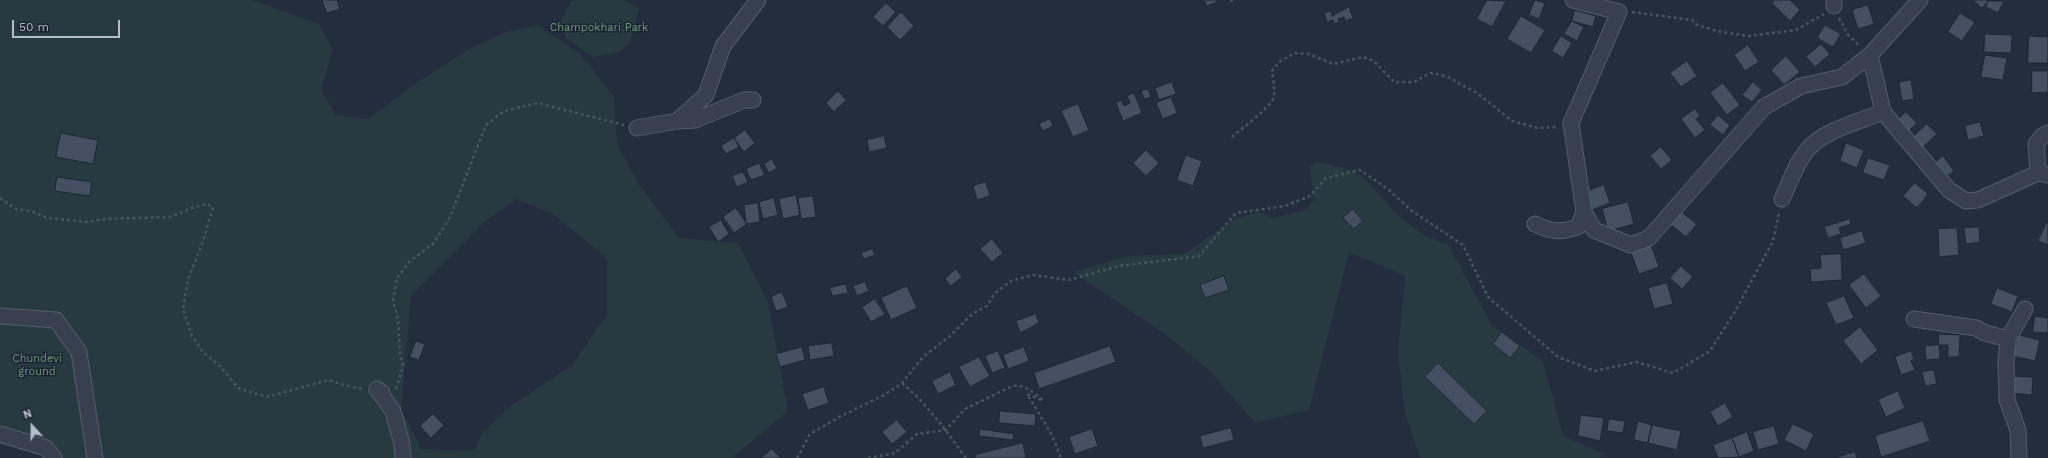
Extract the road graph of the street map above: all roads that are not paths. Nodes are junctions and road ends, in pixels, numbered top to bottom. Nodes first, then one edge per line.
1 (758, 0) edge
2 (1573, 0) edge
3 (1920, 0) edge
4 (1870, 55) junction
5 (753, 100) dead end
6 (1883, 112) junction
7 (677, 121) junction
8 (637, 128) road end
9 (2048, 133) edge
10 (2043, 174) edge
11 (1782, 198) road end
12 (1584, 212) junction
13 (1535, 224) dead end
14 (2025, 309) dead end
15 (0, 316) edge
16 (1914, 319) dead end
17 (2008, 339) junction
18 (382, 394) road end
19 (0, 434) edge
20 (54, 458) edge
21 (95, 458) edge
22 (403, 458) edge
23 (2019, 458) edge

1 - 7 street
2 - 12 street
3 - 4 street
4 - 6 street
4 - 12 street
5 - 7 street
6 - 10 street
6 - 11 street
7 - 8 street
9 - 10 street
12 - 13 street
14 - 17 street
15 - 21 street
16 - 17 street
17 - 23 street
18 - 22 street
19 - 20 street

